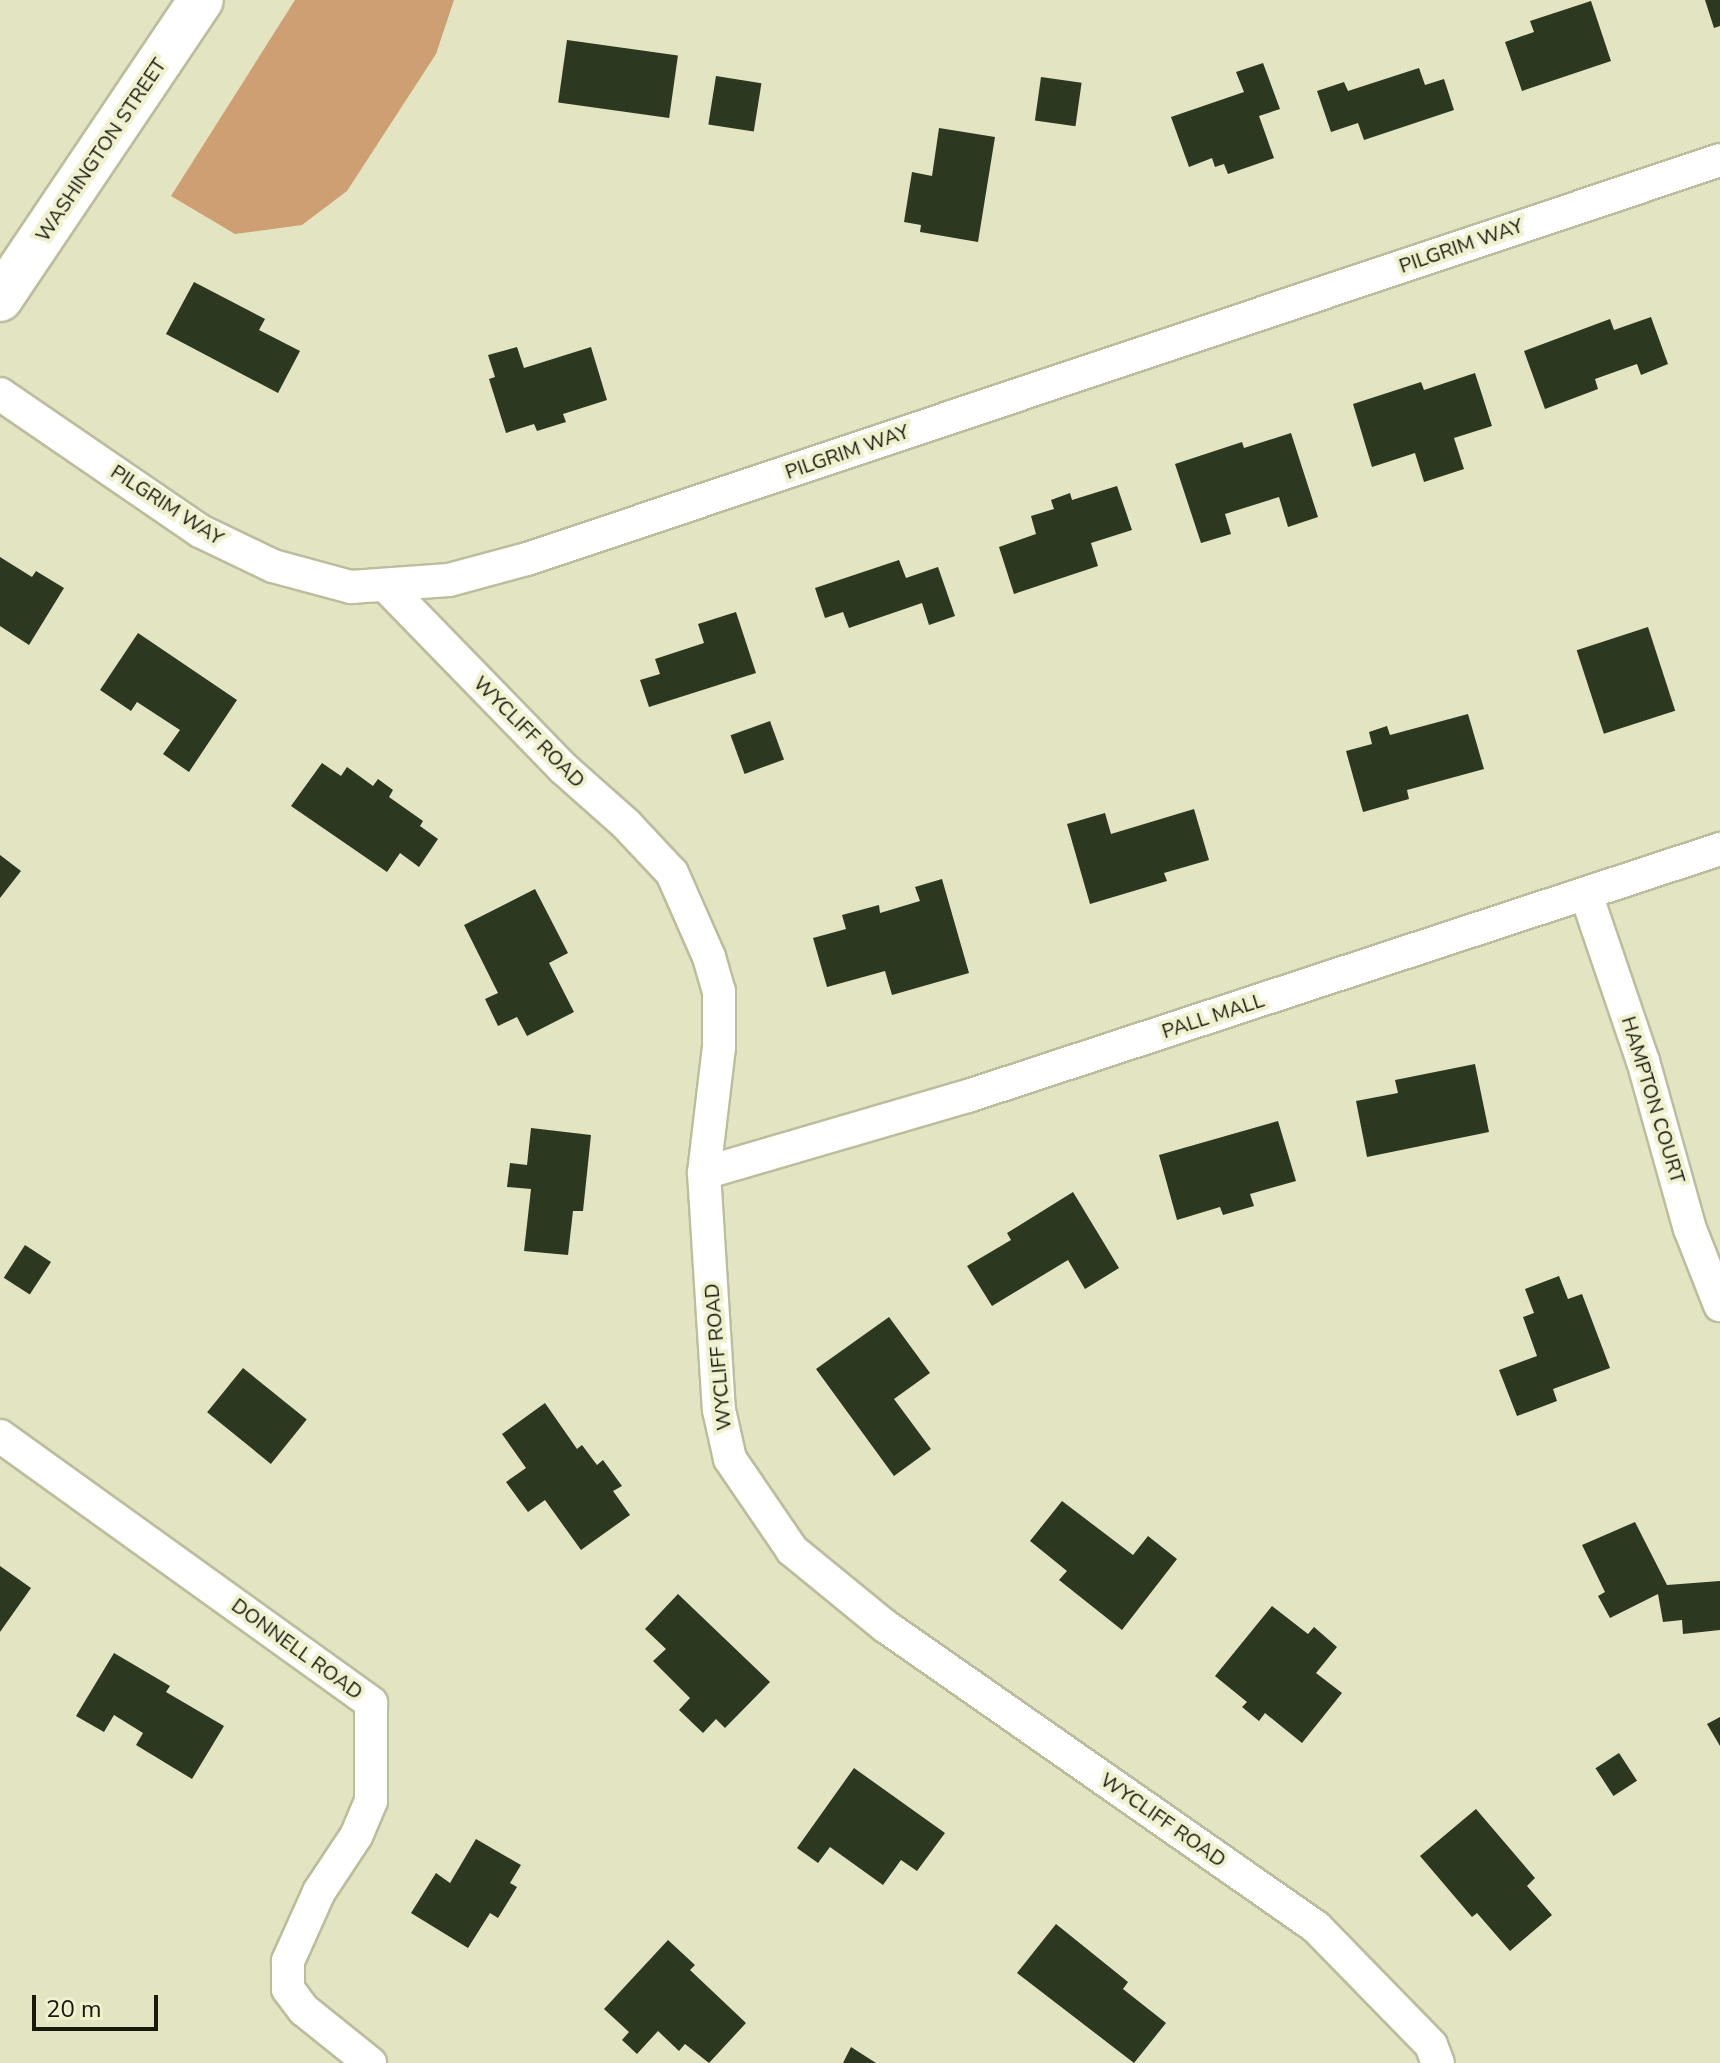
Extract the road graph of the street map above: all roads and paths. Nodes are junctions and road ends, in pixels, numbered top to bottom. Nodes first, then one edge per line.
1 (201, 0) edge
2 (1720, 160) edge
3 (0, 299) edge
4 (0, 394) edge
5 (387, 587) junction
6 (1720, 849) edge
7 (1586, 894) junction
8 (704, 1173) junction
9 (1720, 1305) edge
10 (0, 1436) edge
11 (370, 2063) edge
12 (1438, 2063) edge

1 - 3 main road, WASHINGTON STREET
2 - 5 street, PILGRIM WAY
4 - 5 street, PILGRIM WAY
5 - 8 street, WYCLIFF ROAD
6 - 7 street, PALL MALL
7 - 8 street, PALL MALL
7 - 9 street, HAMPTON COURT
8 - 12 street, WYCLIFF ROAD
10 - 11 street, DONNELL ROAD

